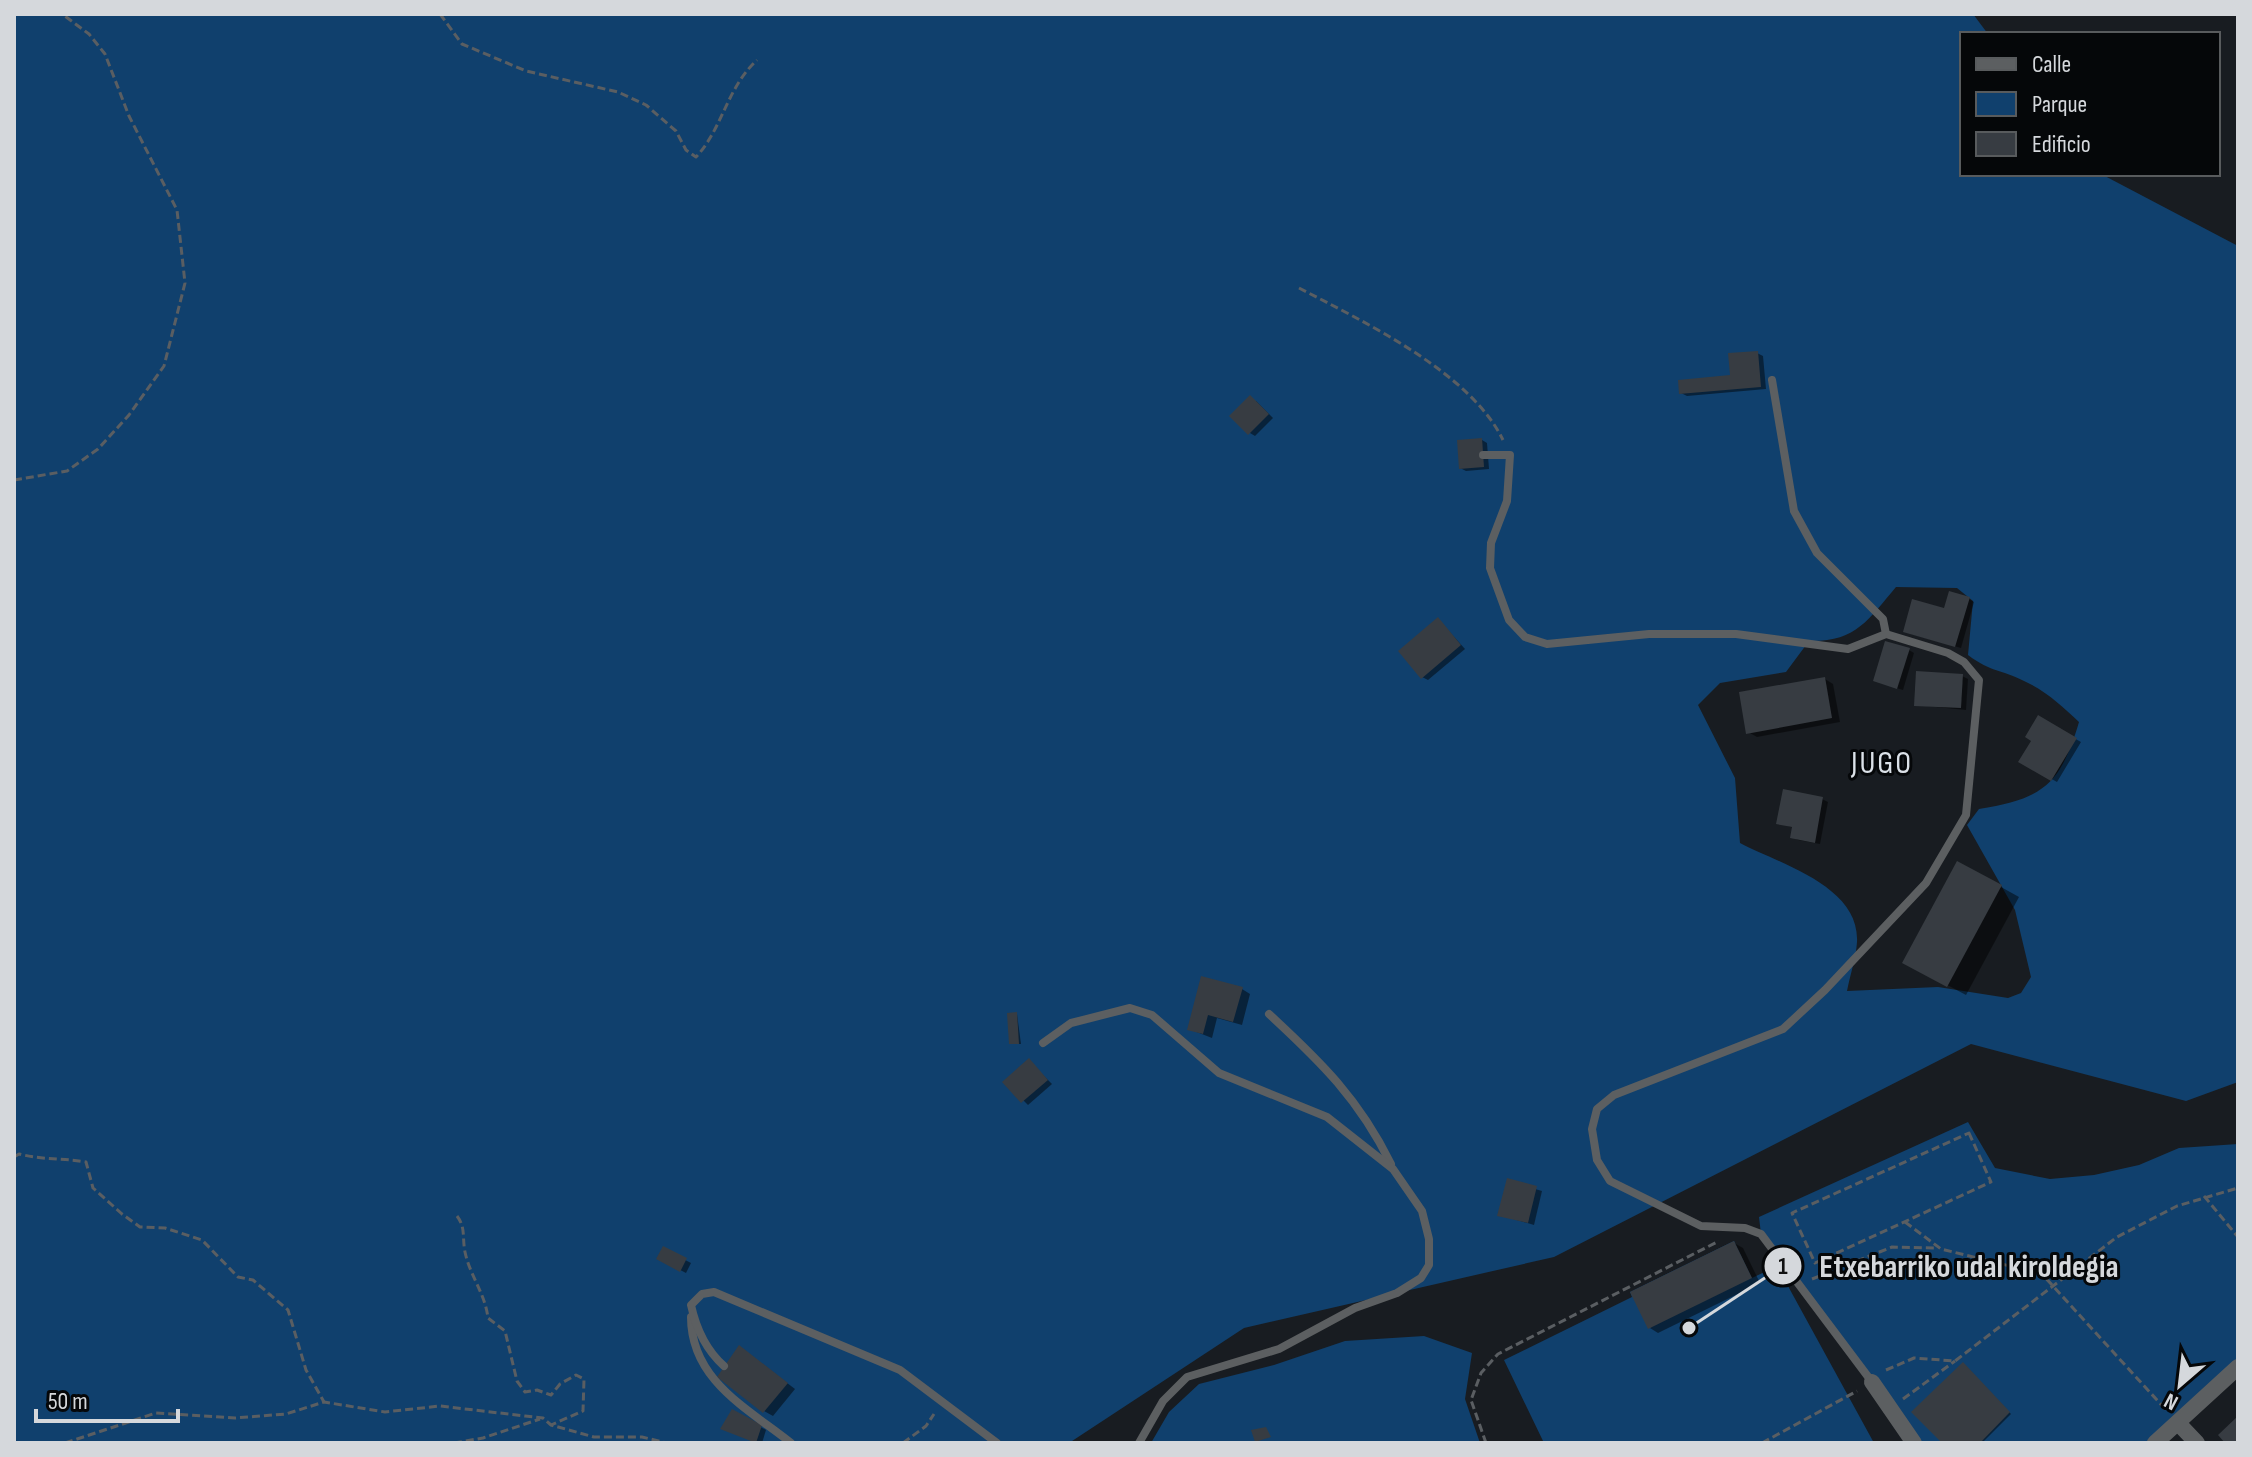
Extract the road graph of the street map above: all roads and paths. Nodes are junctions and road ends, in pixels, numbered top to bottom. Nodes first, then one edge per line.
1 (62, 14) edge
2 (440, 14) edge
3 (757, 60) dead end
4 (1299, 288) dead end
5 (1772, 380) dead end
6 (1483, 455) dead end
7 (1510, 455) junction
8 (14, 480) edge
9 (1886, 634) junction
10 (1269, 1014) dead end
11 (1043, 1043) dead end
12 (14, 1157) edge
13 (1393, 1169) junction
14 (2238, 1188) edge
15 (2204, 1196) junction
16 (457, 1216) dead end
17 (1905, 1222) junction
18 (1745, 1228) junction
19 (2238, 1237) edge
20 (1941, 1249) junction
21 (1800, 1285) junction
22 (2054, 1285) junction
23 (691, 1305) junction
24 (1955, 1361) junction
25 (724, 1366) dead end
26 (2238, 1367) edge
27 (1872, 1382) junction
28 (324, 1402) junction
29 (2163, 1406) dead end
30 (1892, 1409) junction
31 (543, 1418) junction
32 (2178, 1423) junction
33 (551, 1425) junction
34 (926, 1426) dead end
35 (65, 1443) edge
36 (454, 1443) edge
37 (667, 1443) edge
38 (791, 1443) edge
39 (903, 1443) edge
40 (997, 1443) edge
41 (1139, 1443) edge
42 (1486, 1443) edge
43 (1762, 1443) edge
44 (1914, 1443) edge
45 (2155, 1443) edge
46 (2197, 1443) edge

1 - 8 path
2 - 3 path
4 - 7 path
5 - 9 lane
6 - 7 lane
7 - 9 lane
9 - 18 lane
10 - 13 lane
11 - 13 lane
12 - 28 path
13 - 41 lane
14 - 15 path
15 - 19 path
15 - 22 path
16 - 33 path
17 - 17 path
17 - 20 path
18 - 21 lane
18 - 42 path
20 - 21 path
20 - 22 path
21 - 27 lane
22 - 24 path
22 - 29 path
23 - 25 lane
23 - 38 lane
23 - 40 lane
24 - 27 path
24 - 30 path
26 - 32 street
27 - 30 street
27 - 43 path
28 - 31 path
28 - 35 path
30 - 44 street
31 - 33 path
31 - 36 path
32 - 45 street
32 - 46 street
33 - 37 path
34 - 39 path

